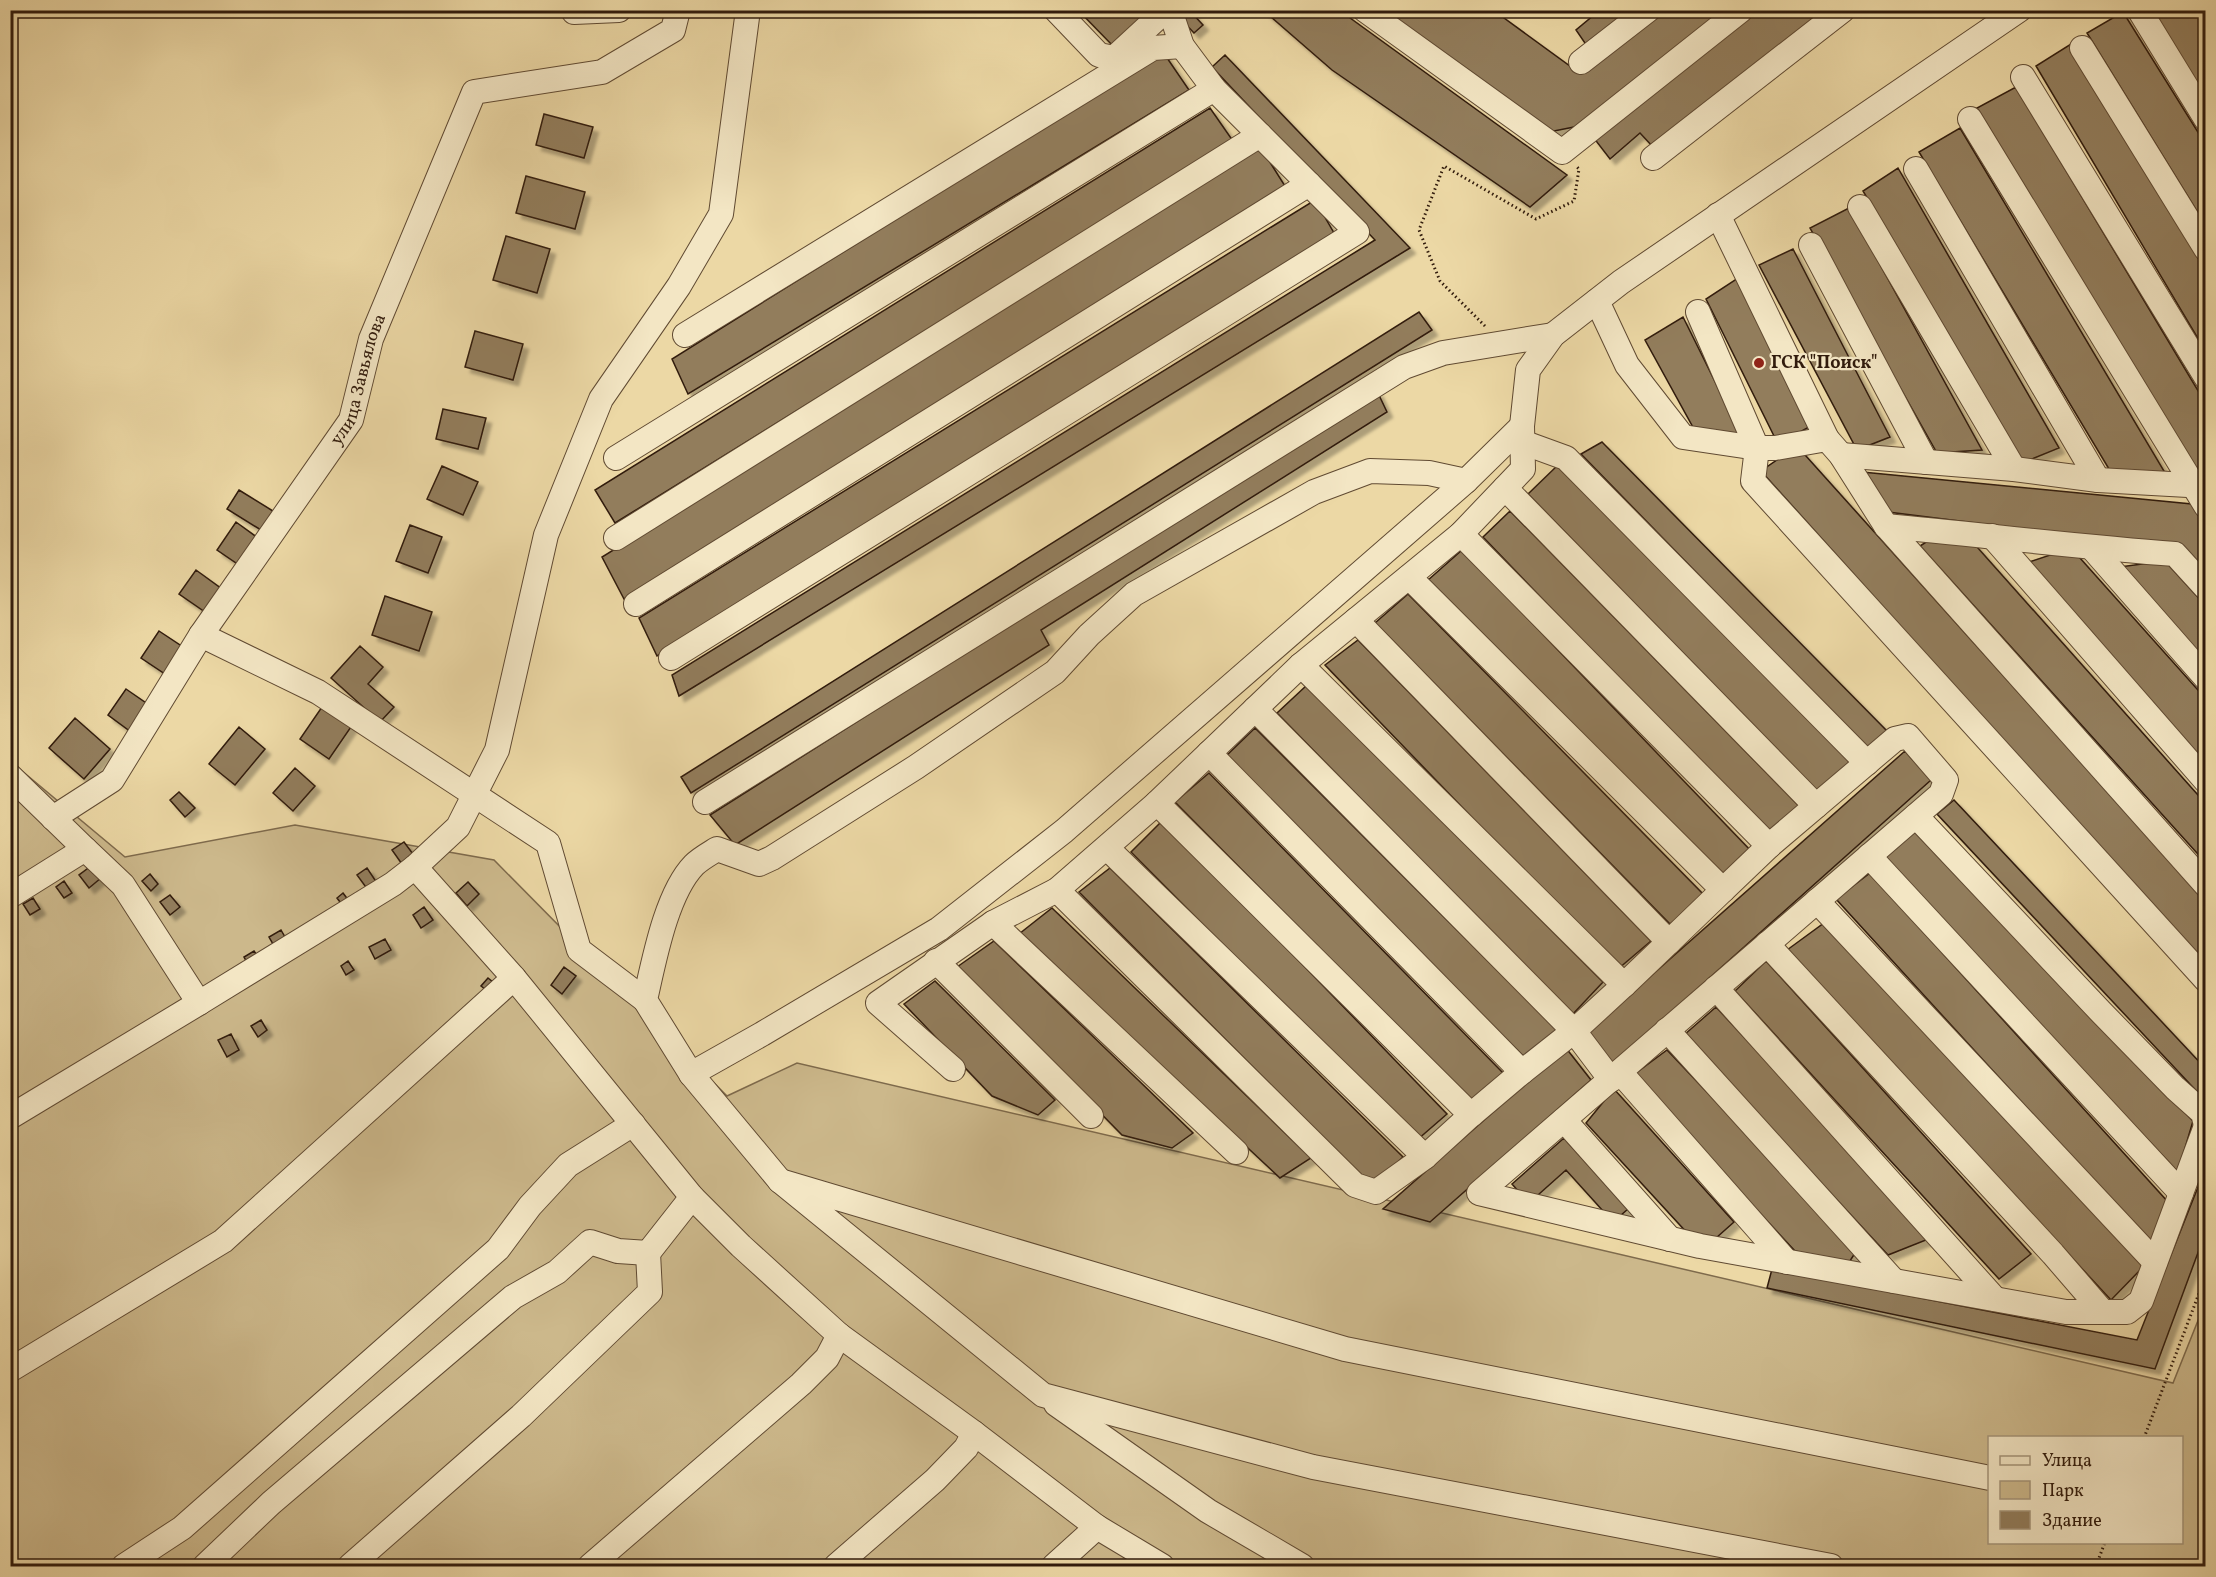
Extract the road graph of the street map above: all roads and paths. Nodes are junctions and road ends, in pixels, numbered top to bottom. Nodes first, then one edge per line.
1 (574, 10) edge
2 (619, 10) edge
3 (678, 10) edge
4 (748, 10) edge
5 (1056, 10) edge
6 (1168, 10) edge
7 (1365, 10) edge
8 (1648, 10) edge
9 (1742, 10) edge
10 (1843, 10) edge
11 (2019, 10) edge
12 (2140, 11) edge
13 (1182, 46) junction
14 (2082, 48) dead end
15 (1581, 63) dead end
16 (2023, 77) dead end
17 (1214, 89) junction
18 (1970, 119) dead end
19 (2205, 119) edge
20 (1260, 135) junction
21 (1562, 152) junction
22 (1653, 158) dead end
23 (1916, 169) dead end
24 (1309, 184) junction
25 (1860, 207) dead end
26 (1718, 215) junction
27 (1810, 245) dead end
28 (2205, 249) edge
29 (1597, 300) junction
30 (1698, 312) dead end
31 (685, 335) dead end
32 (1553, 335) junction
33 (1503, 343) junction
34 (2205, 377) edge
35 (1522, 434) junction
36 (1834, 447) junction
37 (1757, 448) junction
38 (616, 458) dead end
39 (1926, 462) junction
40 (2014, 470) junction
41 (2098, 480) junction
42 (1466, 481) junction
43 (1505, 488) junction
44 (2202, 493) edge
45 (1886, 526) junction
46 (1461, 534) junction
47 (1992, 536) junction
48 (616, 538) dead end
49 (2092, 548) junction
50 (1409, 577) junction
51 (2205, 588) edge
52 (636, 604) dead end
53 (1356, 620) junction
54 (201, 635) junction
55 (671, 658) dead end
56 (1301, 665) junction
57 (2205, 678) edge
58 (1255, 709) junction
59 (1209, 753) junction
60 (1867, 763) junction
61 (10, 776) edge
62 (2205, 781) edge
63 (475, 794) junction
64 (705, 802) dead end
65 (1157, 803) junction
66 (1816, 806) junction
67 (1916, 816) junction
68 (53, 818) junction
69 (1769, 846) junction
70 (1107, 848) junction
71 (85, 849) junction
72 (1869, 856) junction
73 (415, 867) junction
74 (2205, 885) edge
75 (1057, 890) junction
76 (1723, 890) junction
77 (10, 896) edge
78 (1817, 901) junction
79 (993, 923) junction
80 (1669, 942) junction
81 (1767, 944) junction
82 (936, 961) junction
83 (514, 978) junction
84 (2205, 980) edge
85 (1624, 985) junction
86 (1716, 988) junction
87 (645, 1000) junction
88 (199, 1003) junction
89 (1667, 1030) junction
90 (1574, 1031) junction
91 (953, 1069) dead end
92 (1522, 1072) junction
93 (691, 1074) junction
94 (1616, 1076) junction
95 (1471, 1115) junction
96 (1091, 1116) dead end
97 (10, 1117) edge
98 (1564, 1120) junction
99 (633, 1124) junction
100 (2205, 1125) edge
101 (1236, 1152) dead end
102 (1425, 1157) junction
103 (780, 1181) junction
104 (2181, 1193) junction
105 (692, 1197) junction
106 (1670, 1239) junction
107 (648, 1253) junction
108 (1787, 1262) junction
109 (2155, 1262) junction
110 (2205, 1275) edge
111 (1894, 1281) junction
112 (1995, 1299) junction
113 (2103, 1312) junction
114 (839, 1335) junction
115 (10, 1370) edge
116 (1043, 1395) junction
117 (974, 1433) junction
118 (2144, 1436) edge
119 (1988, 1478) edge
120 (1097, 1527) junction
121 (2104, 1544) edge
122 (124, 1566) edge
123 (205, 1566) edge
124 (350, 1566) edge
125 (590, 1566) edge
126 (836, 1566) edge
127 (1054, 1566) edge
128 (1162, 1566) edge
129 (1302, 1566) edge
130 (1831, 1566) edge
131 (2096, 1566) edge

1 - 2 street
3 - 54 street, улица Завьялова
4 - 63 street
5 - 6 street
6 - 13 street
7 - 21 street
8 - 15 street
9 - 21 street
10 - 22 street
11 - 26 street
12 - 19 street
13 - 17 street
13 - 31 street
14 - 28 street
16 - 34 street
17 - 20 street
17 - 38 street
18 - 44 street
20 - 24 street
20 - 48 street
21 - 33 path
23 - 41 street
24 - 52 street
24 - 55 street
25 - 40 street
26 - 29 street
26 - 36 street
27 - 39 street
29 - 32 street
29 - 37 street
30 - 37 street
32 - 33 street
32 - 35 street
33 - 64 street
35 - 42 street
35 - 43 street
35 - 60 street
36 - 37 street
36 - 39 street
36 - 45 street
37 - 84 street
39 - 40 street
40 - 41 street
41 - 44 street
42 - 87 street
42 - 93 street
43 - 46 street
43 - 66 street
45 - 47 street
45 - 74 street
46 - 50 street
46 - 69 street
47 - 49 street
47 - 62 street
49 - 51 street
49 - 57 street
50 - 53 street
50 - 76 street
53 - 56 street
53 - 80 street
54 - 63 street
54 - 68 street, улица Завьялова
56 - 58 street
56 - 85 street
58 - 59 street
58 - 90 street
59 - 65 street
59 - 92 street
60 - 66 street
60 - 67 street
61 - 68 street
63 - 73 street
63 - 87 street
65 - 70 street
65 - 95 street
66 - 69 street
67 - 72 street
67 - 100 street
68 - 71 street
69 - 76 street
70 - 75 street
70 - 102 street
71 - 77 street
71 - 88 street
72 - 78 street
72 - 104 street
73 - 83 street
73 - 88 street
75 - 79 street
75 - 102 street
76 - 80 street
78 - 81 street
78 - 109 street
79 - 82 street
79 - 101 street
80 - 85 street
81 - 86 street
81 - 113 street
82 - 91 street
82 - 96 street
83 - 99 street
83 - 115 street
85 - 90 street
86 - 89 street
86 - 112 street
87 - 93 street
88 - 97 street
89 - 94 street
89 - 111 street
90 - 92 street
90 - 94 street
92 - 95 street
93 - 103 street
94 - 98 street
94 - 108 street
95 - 102 street
98 - 106 street
98 - 106 street
99 - 105 street
99 - 122 street
100 - 104 street
103 - 116 street
103 - 119 street
104 - 109 street
105 - 107 street
105 - 114 street
106 - 108 street
107 - 123 street
107 - 124 street
108 - 111 street
109 - 113 street
110 - 118 path
111 - 112 street
112 - 113 street
114 - 117 street
114 - 125 street
116 - 129 street
116 - 130 street
117 - 120 street
117 - 126 street
120 - 127 street
120 - 128 street
121 - 131 path

